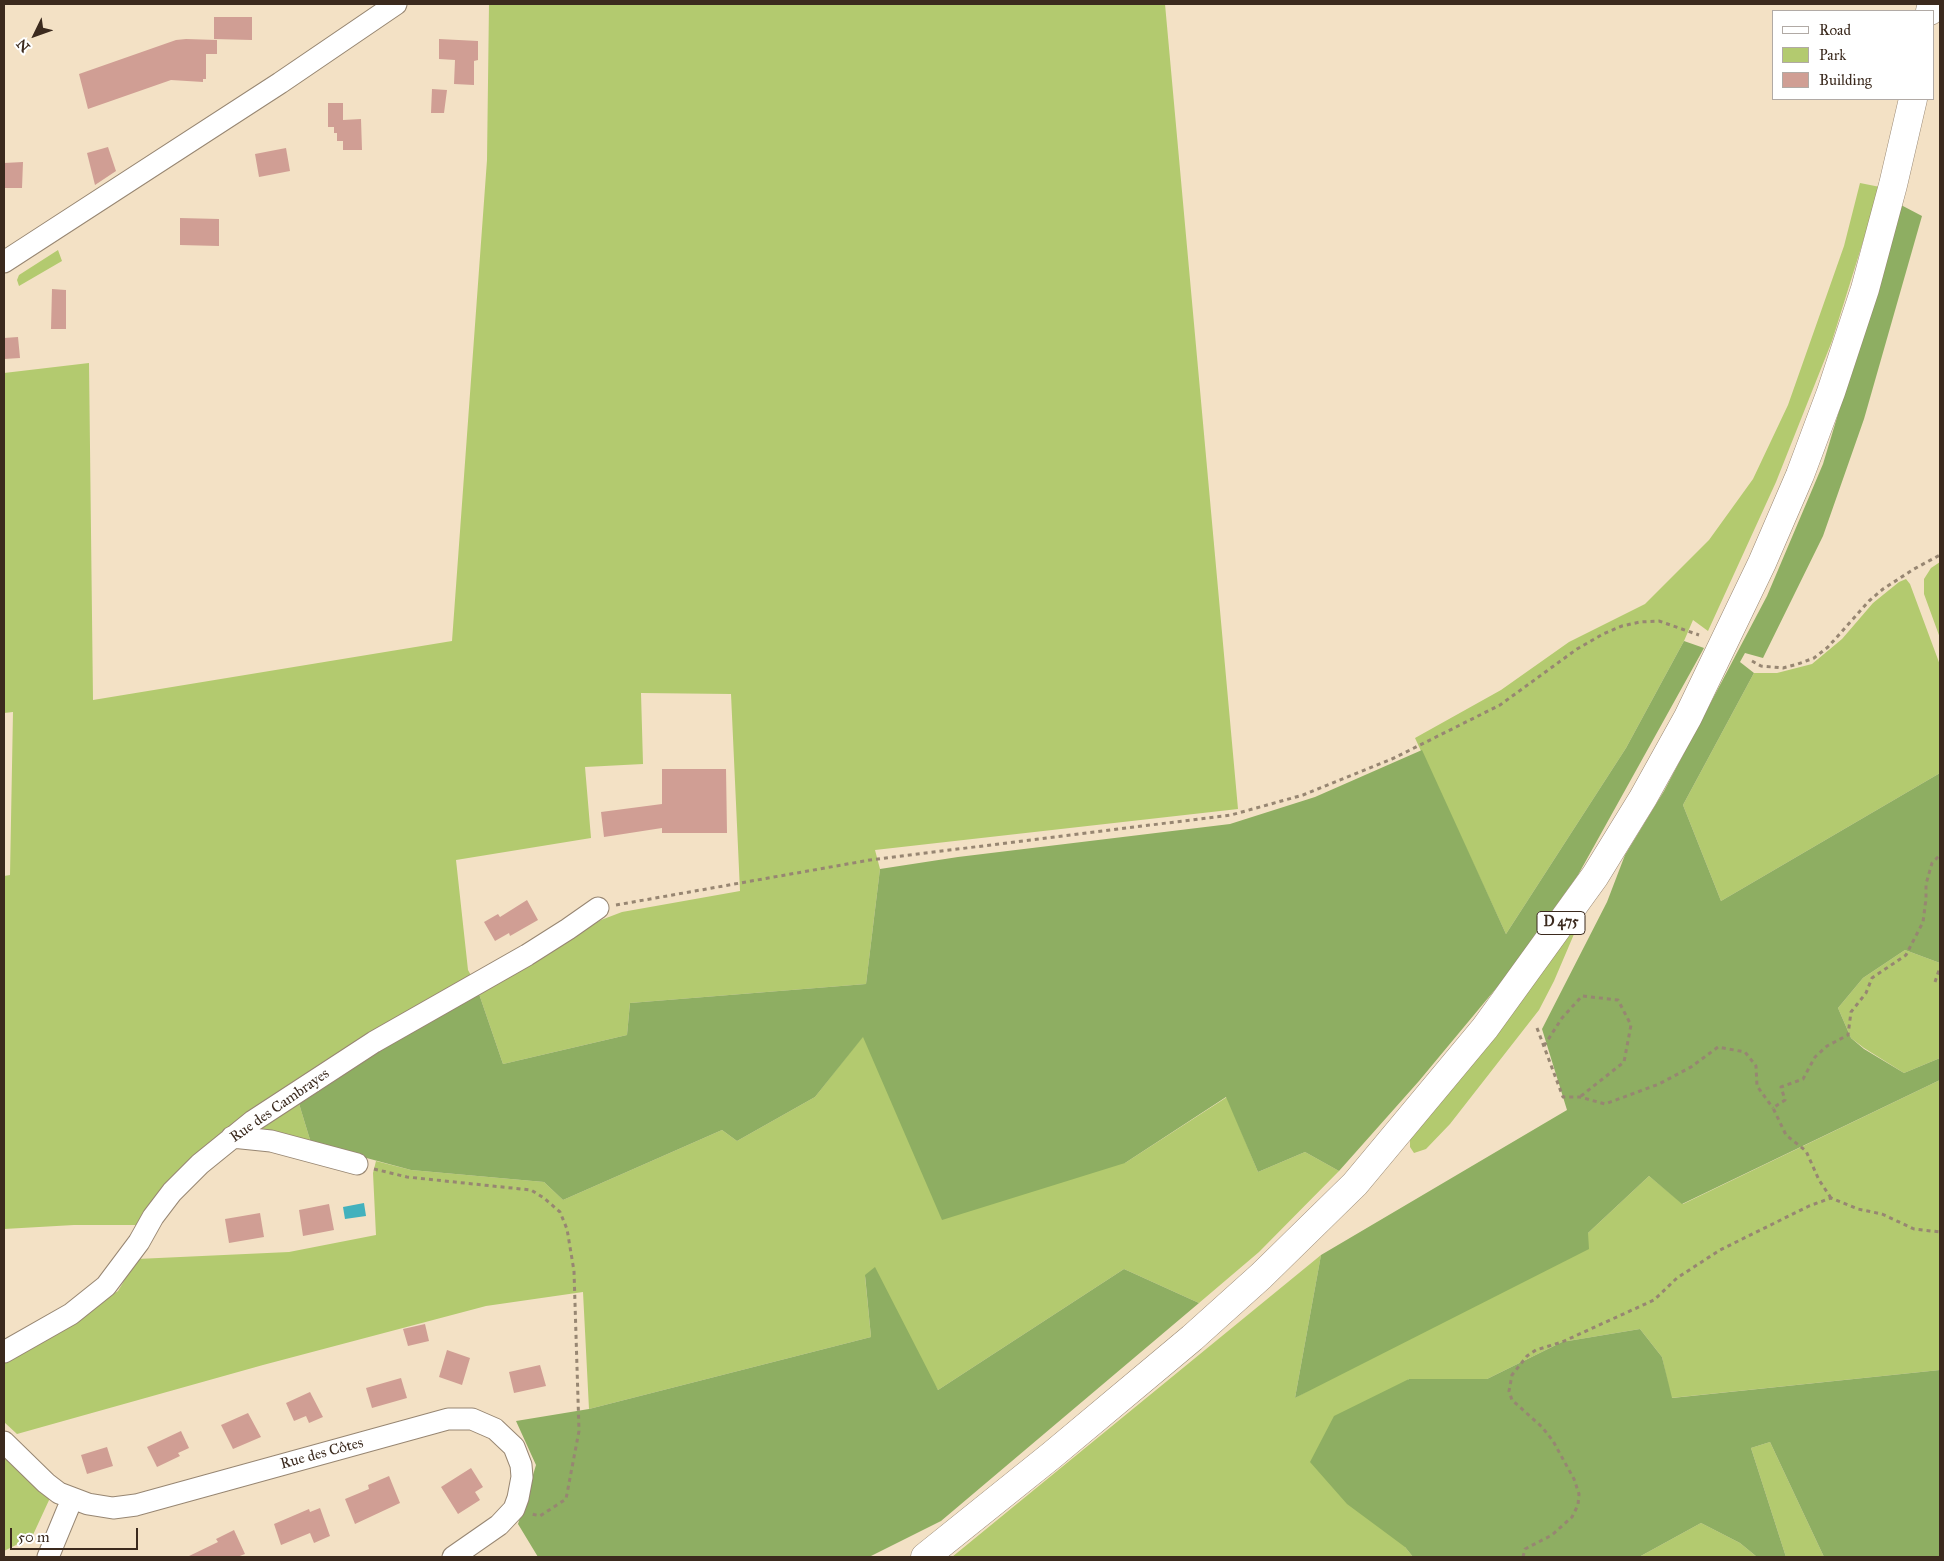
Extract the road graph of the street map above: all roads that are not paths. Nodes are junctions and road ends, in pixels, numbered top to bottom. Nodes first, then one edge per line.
1 (396, 4) edge
2 (1913, 100) edge
3 (4, 262) edge
4 (598, 908) road end
5 (232, 1137) junction
6 (357, 1164) road end
7 (4, 1352) edge
8 (4, 1442) edge
9 (72, 1499) junction
10 (48, 1557) edge
11 (453, 1557) edge
12 (924, 1557) edge

1 - 3 street
2 - 12 main road, D 475
4 - 5 street, Rue des Cambrayes
5 - 6 street
5 - 7 street, Rue des Cambrayes
8 - 9 street, Rue des Côtes
9 - 10 street
9 - 11 street, Rue des Côtes

